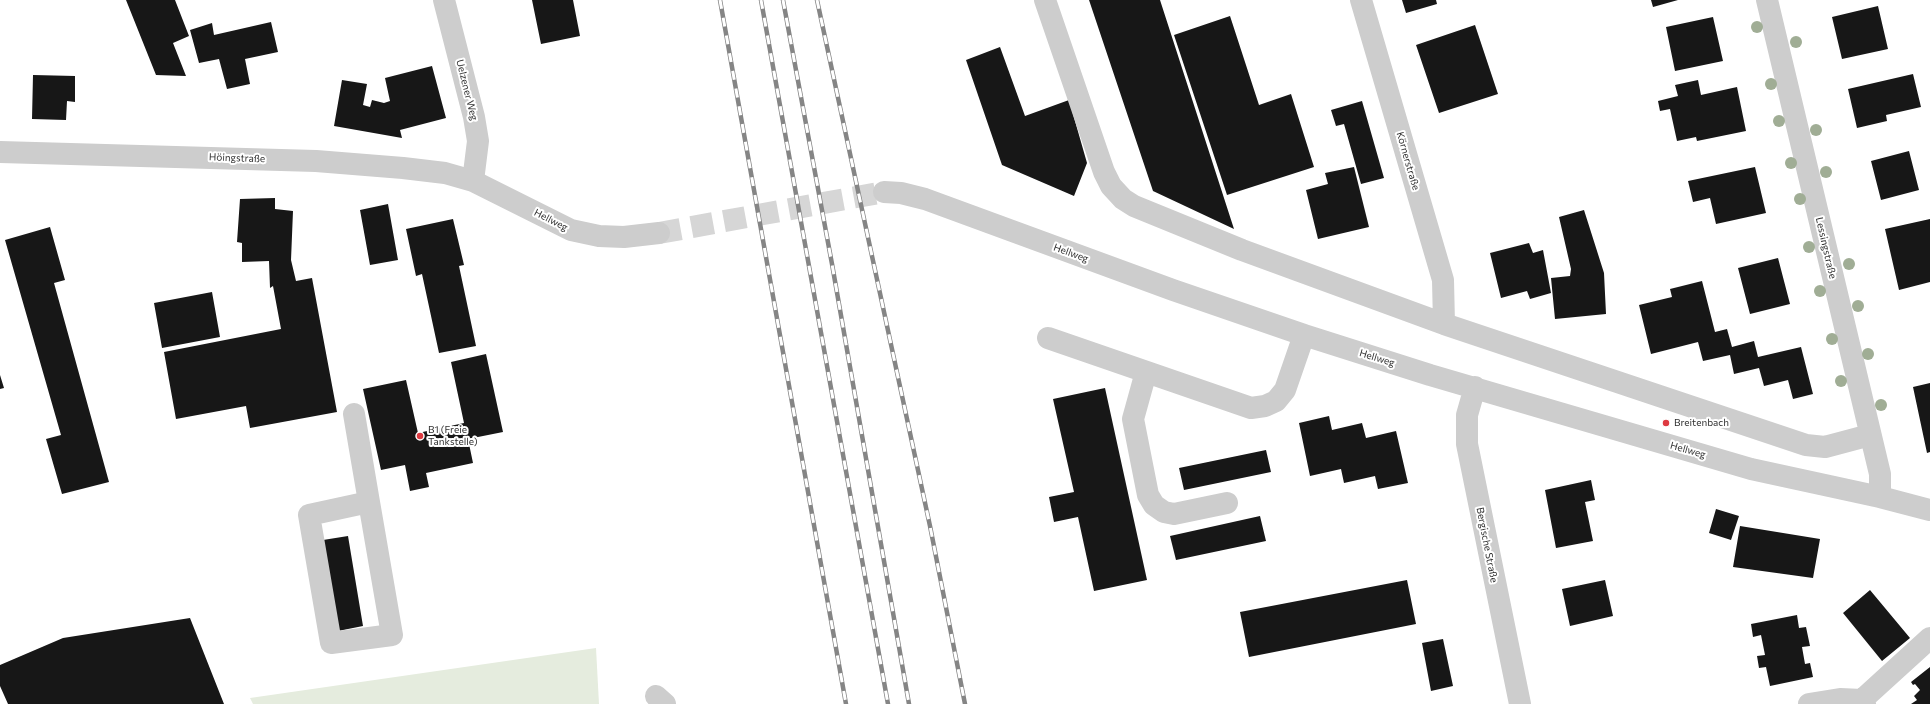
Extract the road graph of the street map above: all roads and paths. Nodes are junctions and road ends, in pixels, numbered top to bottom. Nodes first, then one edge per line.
1 (444, 0) edge
2 (1045, 0) edge
3 (1361, 0) edge
4 (1767, 0) edge
5 (0, 152) edge
6 (473, 181) junction
7 (884, 192) tunnel mouth
8 (659, 233) tunnel mouth
9 (1444, 324) junction
10 (1304, 335) junction
11 (1048, 338) dead end
12 (1146, 372) junction
13 (1475, 387) junction
14 (354, 414) dead end
15 (1870, 434) junction
16 (1880, 497) junction
17 (369, 502) junction
18 (1227, 503) dead end
19 (1930, 510) edge
20 (1930, 638) edge
21 (1863, 702) edge
22 (1520, 704) edge
23 (1809, 704) edge

1 - 6 street, Uelzener Weg
2 - 9 street
3 - 9 street, Körnerstraße
4 - 15 street, Lessingstraße
5 - 6 street, Höingstraße
6 - 8 street, Hellweg
7 - 10 street, Hellweg
9 - 15 street
10 - 12 street
10 - 13 street, Hellweg
11 - 12 street
12 - 18 street
13 - 16 street, Hellweg
13 - 22 street, Bergische Straße
14 - 17 street
15 - 16 street, Lessingstraße
16 - 19 street, Hellweg
17 - 17 street
20 - 21 street
21 - 23 street

